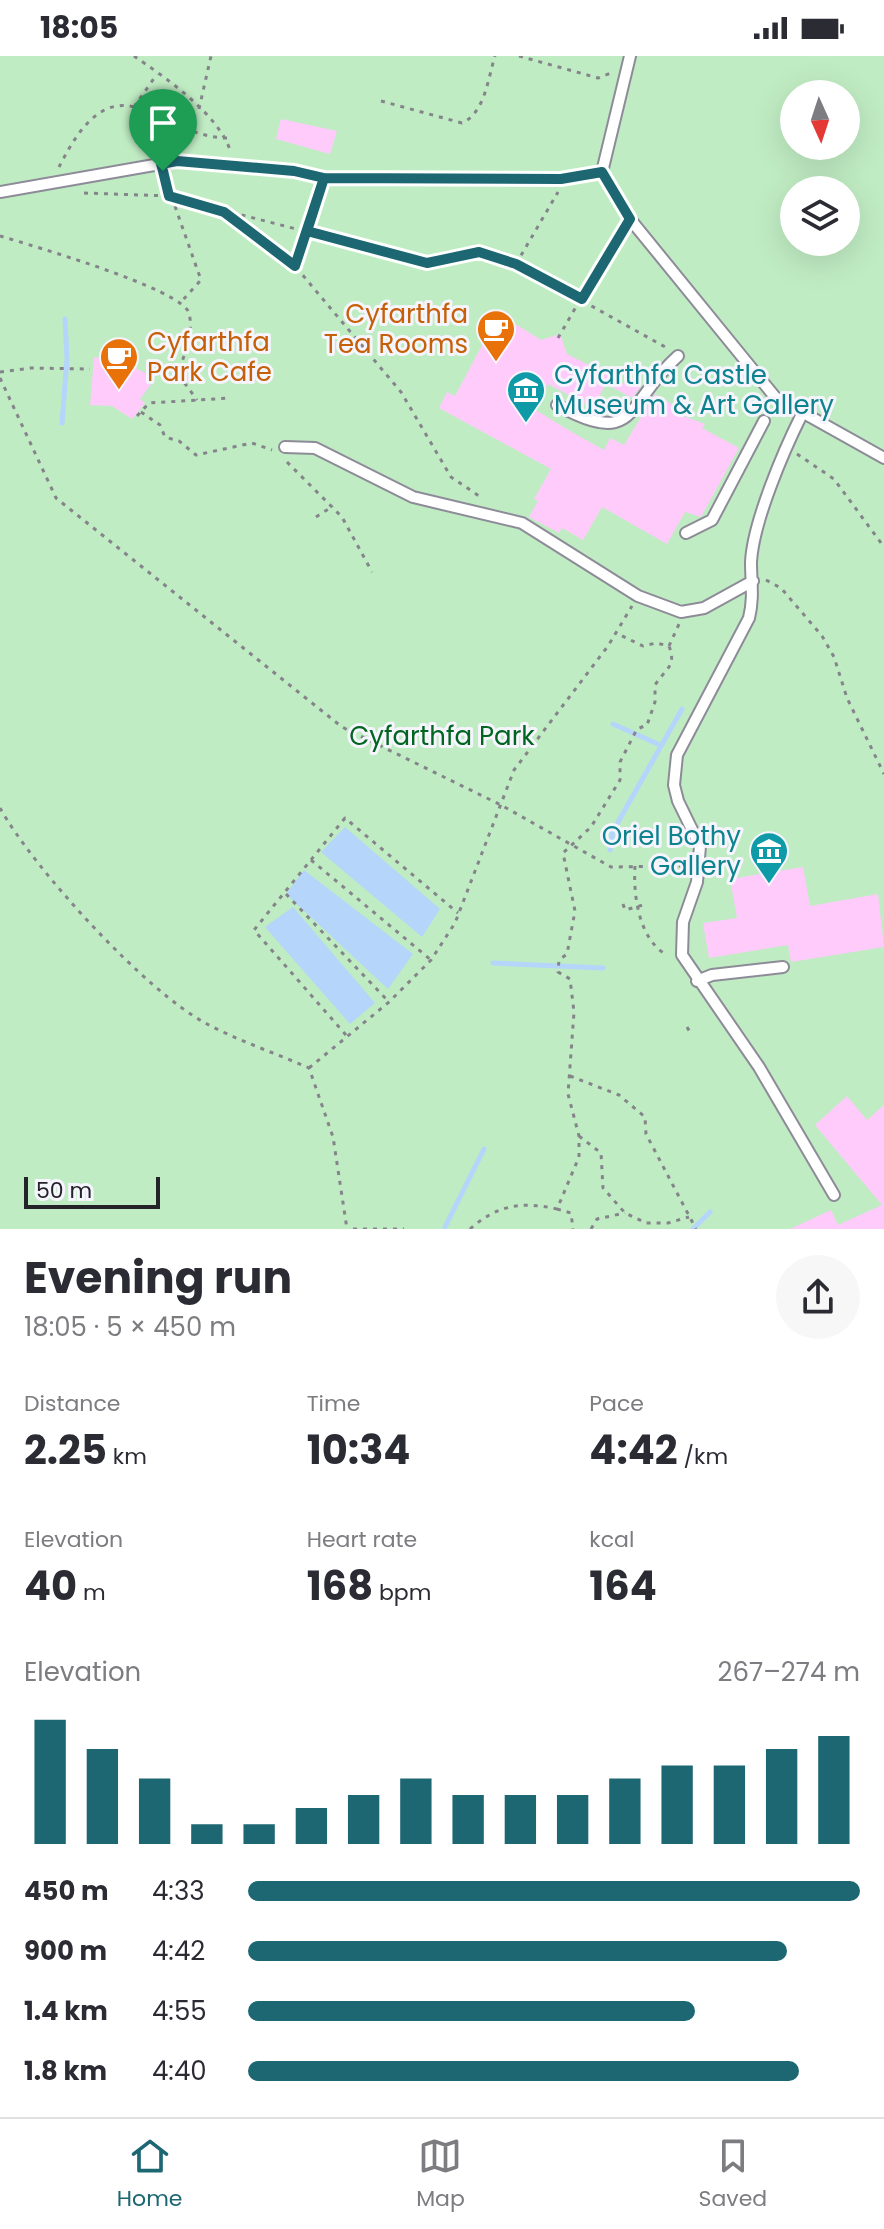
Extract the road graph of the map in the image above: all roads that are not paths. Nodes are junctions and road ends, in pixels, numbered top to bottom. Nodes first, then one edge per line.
1 (630, 56) edge
2 (602, 172) junction
3 (0, 192) edge
4 (678, 356) road end
5 (557, 405) dead end
6 (802, 414) junction
7 (764, 421) dead end
8 (281, 451) road end
9 (884, 458) edge
10 (686, 533) dead end
11 (759, 580) junction
12 (783, 967) dead end
13 (697, 981) junction
14 (834, 1195) dead end

1 - 2 lane
2 - 3 lane
2 - 6 lane
4 - 5 lane
6 - 9 lane
6 - 11 lane
7 - 10 lane
8 - 11 lane
11 - 13 lane
12 - 13 lane
13 - 14 lane

